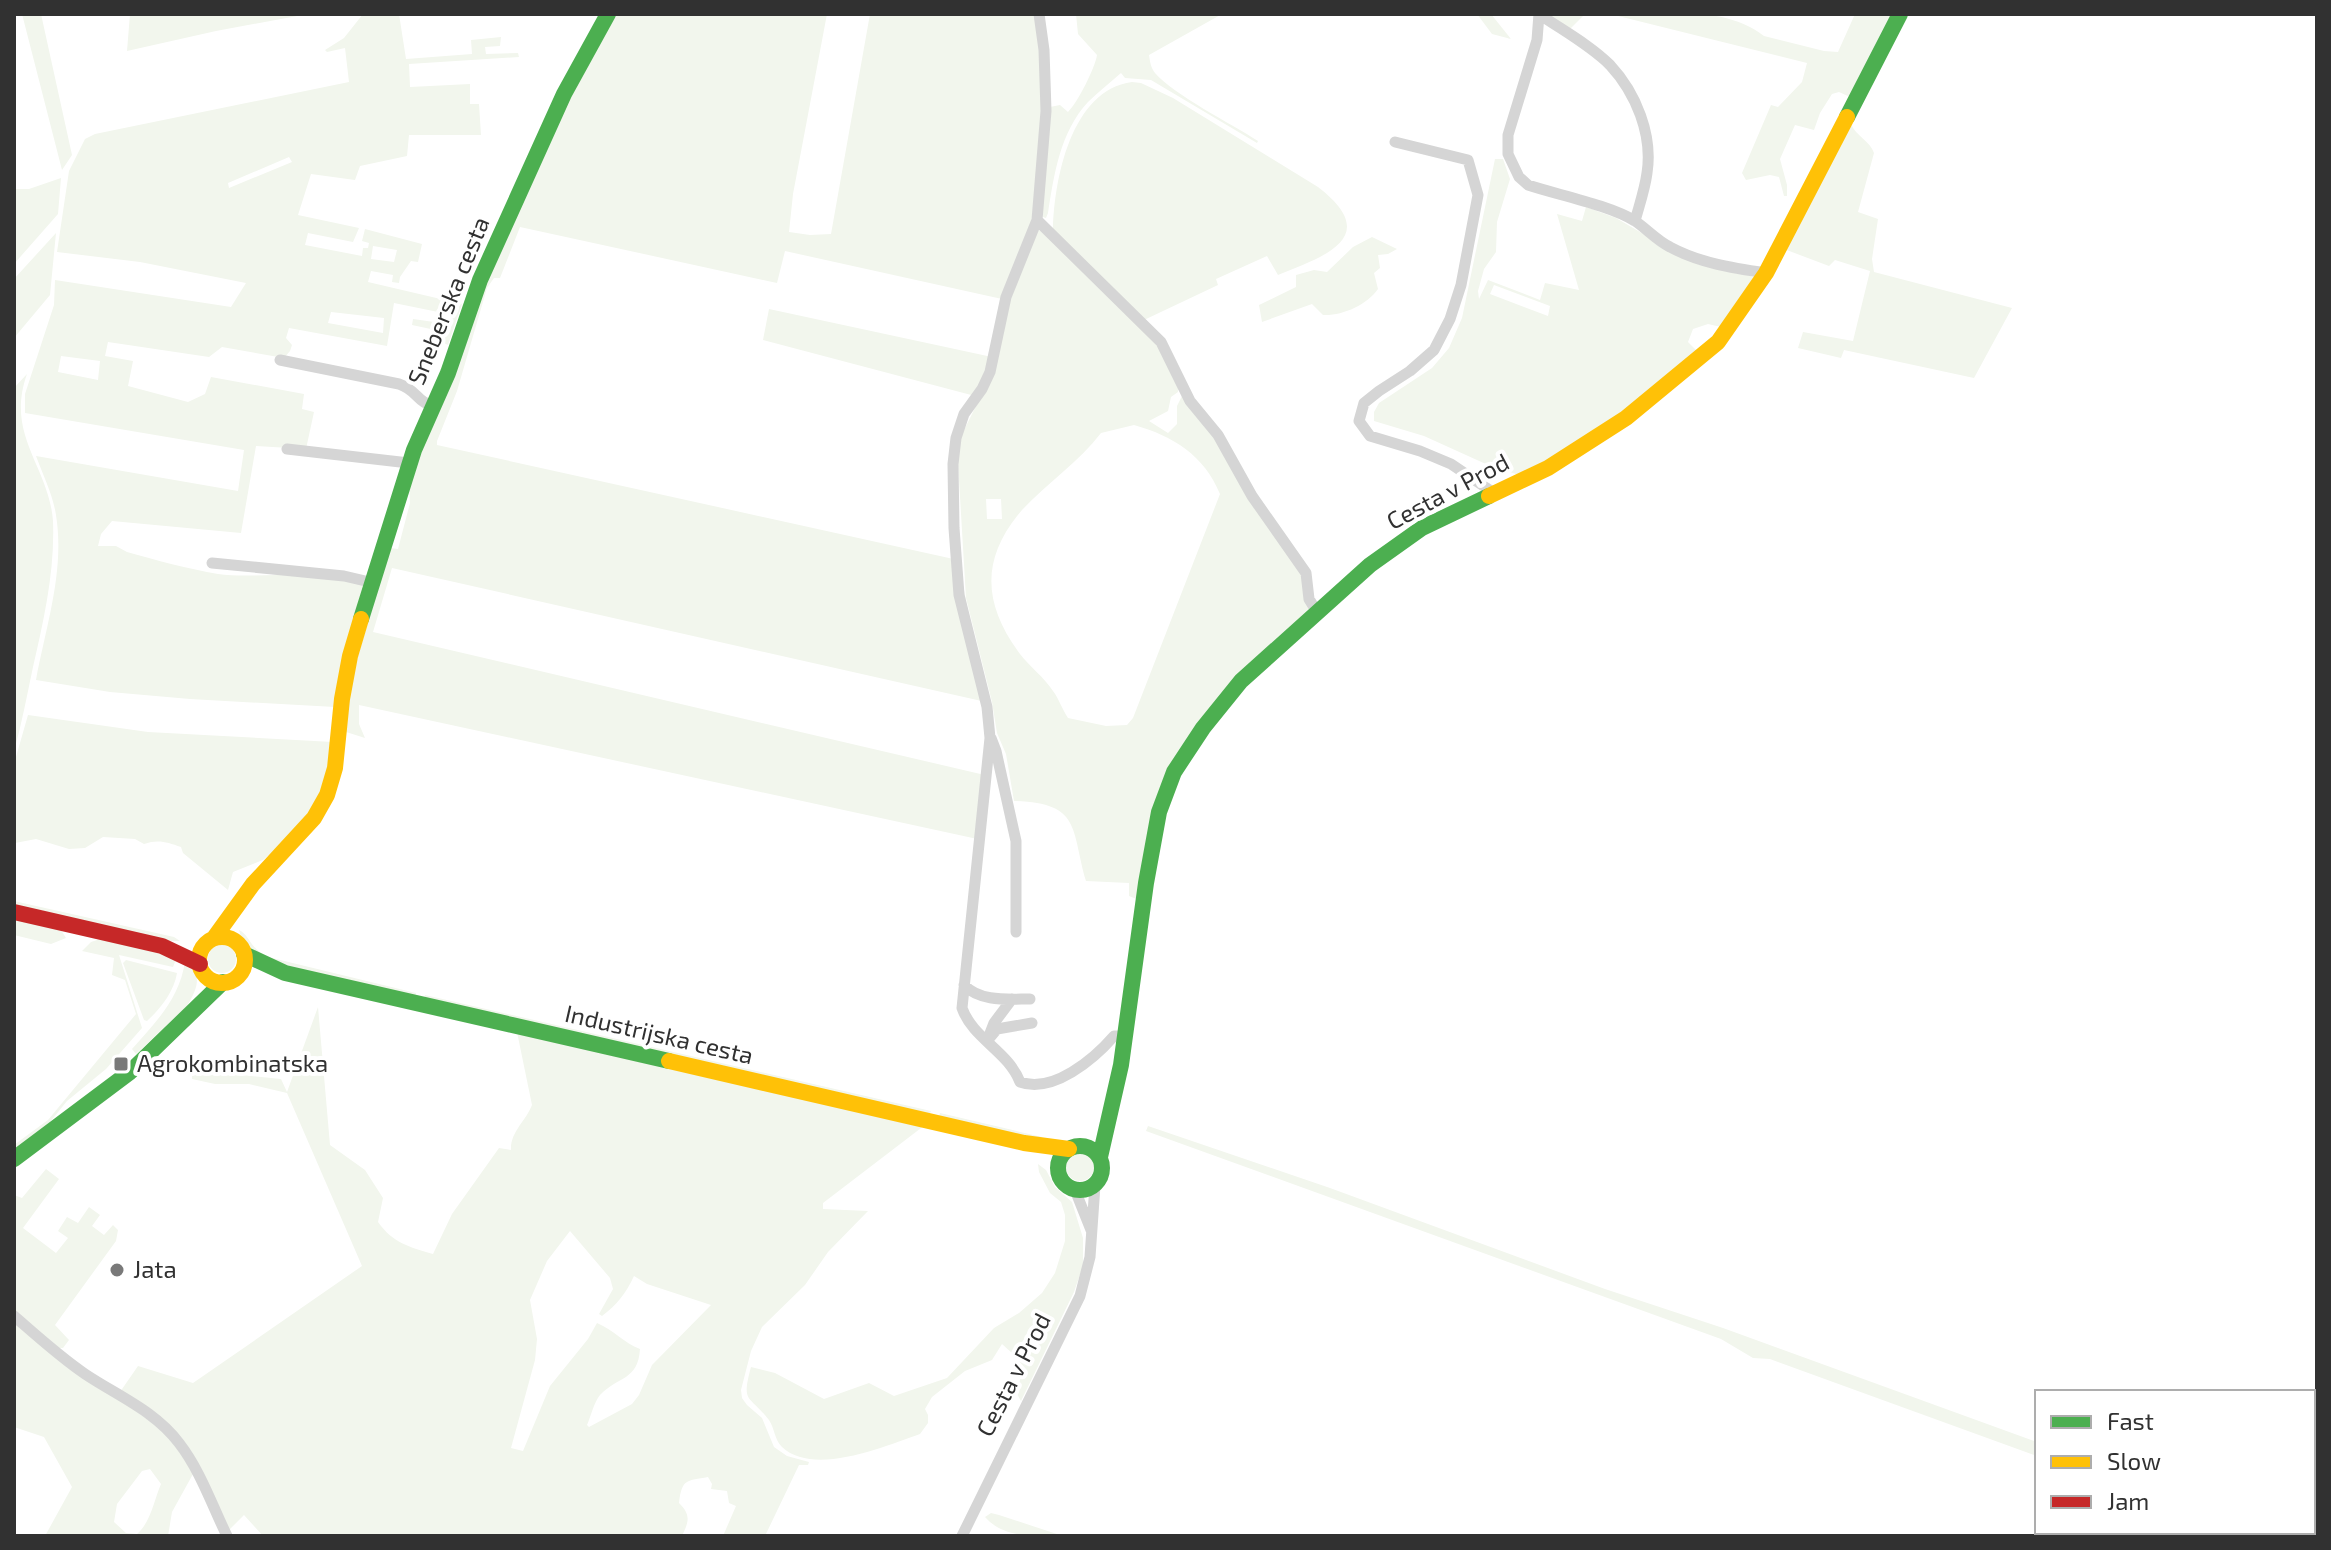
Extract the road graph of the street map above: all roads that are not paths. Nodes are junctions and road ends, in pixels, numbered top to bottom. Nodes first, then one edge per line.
1 (608, 14) edge
2 (1039, 14) edge
3 (1539, 14) edge
4 (1900, 14) edge
5 (1395, 142) dead end
6 (1037, 220) junction
7 (1635, 221) junction
8 (1766, 273) junction
9 (280, 360) dead end
10 (432, 406) junction
11 (287, 449) dead end
12 (409, 463) junction
13 (1494, 493) junction
14 (212, 563) dead end
15 (374, 583) junction
16 (1317, 612) junction
17 (990, 738) junction
18 (239, 904) junction
19 (14, 912) edge
20 (1016, 932) dead end
21 (209, 942) junction
22 (162, 946) junction
23 (240, 948) junction
24 (202, 969) junction
25 (285, 973) junction
26 (230, 979) junction
27 (964, 985) junction
28 (1012, 999) junction
29 (1030, 999) dead end
30 (192, 1011) junction
31 (1032, 1023) dead end
32 (1125, 1036) junction
33 (987, 1041) junction
34 (1110, 1111) junction
35 (1024, 1143) junction
36 (1075, 1147) junction
37 (1100, 1157) junction
38 (14, 1159) edge
39 (1058, 1167) junction
40 (1095, 1185) junction
41 (1075, 1190) junction
42 (1091, 1230) junction
43 (14, 1316) edge
44 (227, 1536) edge
45 (962, 1536) edge

1 - 10 street, Sneberska cesta
2 - 6 street
3 - 7 street
3 - 7 street
4 - 8 street, Cesta v Prod
5 - 13 street
6 - 16 street
6 - 17 street
7 - 8 street
8 - 13 street, Cesta v Prod
9 - 10 street
10 - 12 street, Sneberska cesta
11 - 12 street
12 - 15 street, Sneberska cesta
13 - 16 street, Cesta v Prod
14 - 15 street
15 - 18 street, Sneberska cesta
16 - 32 street, Cesta v Prod
17 - 20 street
17 - 27 street
18 - 21 street, Sneberska cesta
18 - 23 street
19 - 22 street
21 - 22 street
21 - 23 street
21 - 24 street
22 - 24 street
23 - 25 street, Industrijska cesta
23 - 26 street
24 - 26 street
24 - 30 street
25 - 26 street, Industrijska cesta
25 - 35 street, Industrijska cesta
26 - 30 street
27 - 28 street
27 - 33 street
28 - 29 street
28 - 33 street
30 - 38 street
31 - 33 street
32 - 33 street
32 - 34 street, Cesta v Prod
34 - 36 street, Cesta v Prod
34 - 37 street, Cesta v Prod
35 - 36 street, Industrijska cesta
35 - 39 street, Industrijska cesta
36 - 37 street
36 - 39 street
37 - 40 street
39 - 41 street
40 - 41 street
40 - 42 street, Cesta v Prod
41 - 42 street
42 - 45 street, Cesta v Prod
43 - 44 street

